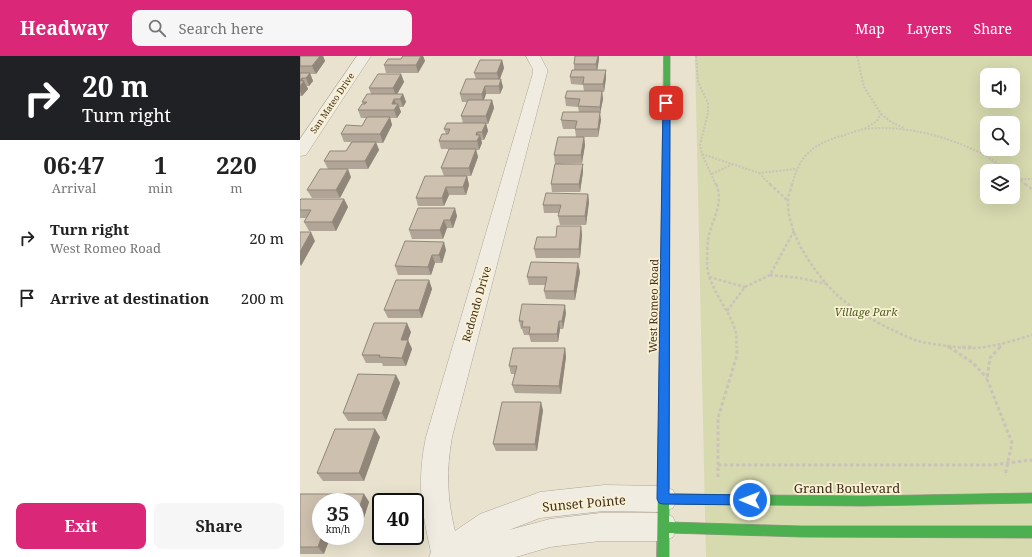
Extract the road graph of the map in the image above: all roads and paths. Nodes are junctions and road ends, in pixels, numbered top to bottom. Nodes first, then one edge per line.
1 (364, 56) edge
2 (533, 56) edge
3 (667, 56) edge
4 (696, 56) edge
5 (857, 56) edge
6 (881, 114) junction
7 (906, 128) junction
8 (864, 129) junction
9 (300, 151) edge
10 (702, 154) junction
11 (734, 164) junction
12 (998, 164) edge
13 (796, 169) junction
14 (759, 173) junction
15 (712, 174) junction
16 (1020, 179) joint
17 (1032, 179) edge
18 (1032, 189) edge
19 (788, 201) junction
20 (794, 231) junction
21 (770, 275) junction
22 (709, 277) junction
23 (828, 284) junction
24 (744, 287) junction
25 (727, 311) junction
26 (1032, 335) edge
27 (1003, 344) junction
28 (945, 345) junction
29 (987, 379) junction
30 (1032, 460) edge
31 (1009, 463) junction
32 (718, 465) junction
33 (1032, 498) edge
34 (663, 499) junction
35 (1010, 499) junction
36 (718, 500) junction
37 (663, 527) junction
38 (1032, 532) edge
39 (445, 556) edge
40 (663, 557) edge

1 - 9 street, San Mateo Drive
2 - 39 street, Redondo Drive
3 - 34 main road, West Romeo Road
4 - 10 path
5 - 6 path
6 - 7 path
6 - 8 path
7 - 8 path
7 - 12 path
8 - 13 path
10 - 11 path
10 - 15 path
11 - 14 path
11 - 15 path
13 - 14 path
13 - 19 path
14 - 19 path
15 - 22 path
16 - 17 path
16 - 18 path
19 - 20 path
20 - 21 path
20 - 23 path
21 - 23 path
21 - 24 path
22 - 24 path
22 - 25 path
23 - 28 path
24 - 25 path
25 - 32 path
26 - 27 path
27 - 28 path
27 - 29 path
28 - 29 path
29 - 31 path
30 - 31 path
31 - 32 path
31 - 35 path
32 - 36 path
33 - 35 main road, Grand Boulevard
34 - 36 main road, Grand Boulevard
34 - 37 main road, West Romeo Road
34 - 39 street, Sunset Pointe
35 - 36 main road, Grand Boulevard
37 - 38 main road
37 - 39 street
37 - 40 main road, West Romeo Road

